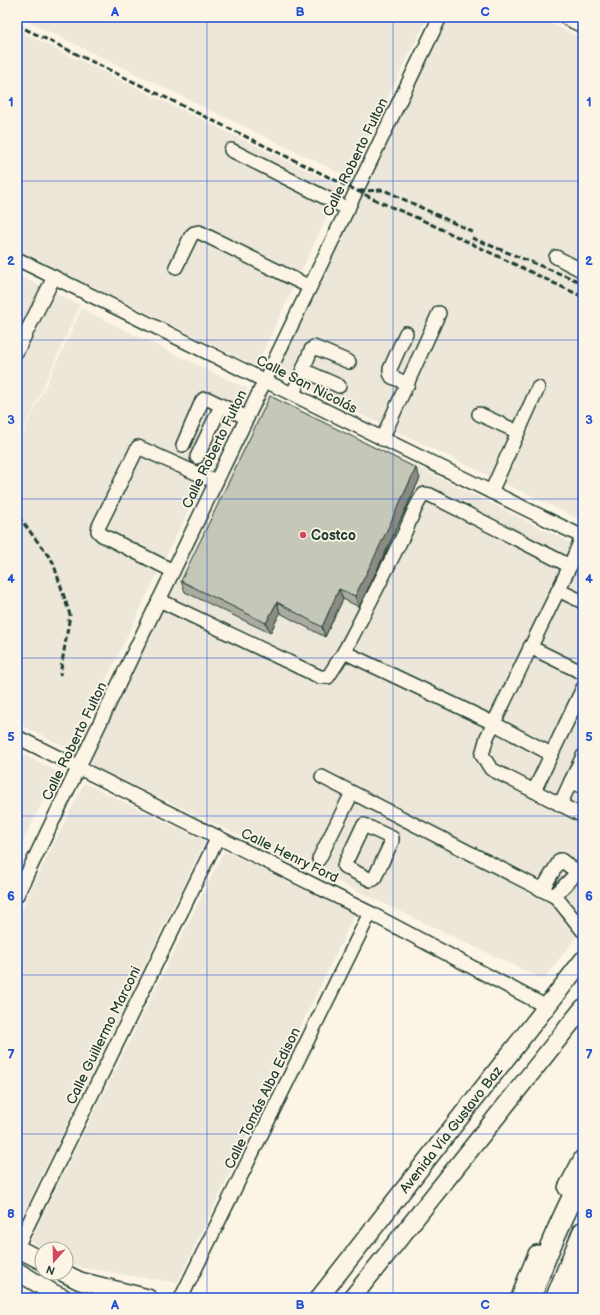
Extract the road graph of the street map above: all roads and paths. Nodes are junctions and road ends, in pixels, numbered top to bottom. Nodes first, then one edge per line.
1 (440, 17) edge
2 (568, 17) edge
3 (583, 24) edge
4 (231, 150) dead end
5 (348, 209) junction
6 (556, 257) dead end
7 (17, 259) edge
8 (176, 267) dead end
9 (583, 271) edge
10 (54, 276) junction
11 (310, 287) junction
12 (439, 313) dead end
13 (406, 333) dead end
14 (17, 351) edge
15 (349, 362) dead end
16 (303, 370) junction
17 (265, 380) junction
18 (408, 384) junction
19 (339, 386) dead end
20 (538, 388) dead end
21 (293, 394) junction
22 (221, 406) junction
23 (479, 414) dead end
24 (247, 418) junction
25 (518, 432) junction
26 (382, 439) junction
27 (183, 446) dead end
28 (197, 457) dead end
29 (216, 482) junction
30 (491, 492) junction
31 (583, 537) edge
32 (570, 566) junction
33 (173, 571) junction
34 (558, 590) junction
35 (159, 600) junction
36 (583, 602) edge
37 (530, 647) junction
38 (344, 652) junction
39 (583, 673) edge
40 (583, 688) edge
41 (494, 723) junction
42 (17, 737) edge
43 (551, 754) junction
44 (583, 756) edge
45 (78, 768) junction
46 (322, 778) dead end
47 (571, 780) junction
48 (583, 787) edge
49 (534, 791) junction
50 (352, 793) junction
51 (560, 805) junction
52 (388, 811) junction
53 (583, 816) edge
54 (379, 832) dead end
55 (218, 837) junction
56 (319, 859) dead end
57 (542, 890) junction
58 (17, 895) edge
59 (554, 896) junction
60 (370, 913) junction
61 (583, 931) edge
62 (583, 960) edge
63 (547, 1006) junction
64 (583, 1008) edge
65 (583, 1158) edge
66 (583, 1176) edge
67 (583, 1232) edge
68 (17, 1247) edge
69 (34, 1257) edge
70 (17, 1271) edge
71 (583, 1277) edge
72 (74, 1278) edge
73 (64, 1298) edge
74 (148, 1298) edge
75 (182, 1298) edge
76 (319, 1298) edge
77 (352, 1298) edge
78 (520, 1298) edge
79 (531, 1298) edge
80 (556, 1298) edge
81 (574, 1298) edge

1 - 5 street, Calle Roberto Fulton
2 - 3 main road
4 - 5 street
5 - 11 street, Calle Roberto Fulton
6 - 9 street
7 - 10 street, Calle San Nicolás
8 - 11 street
10 - 14 street
10 - 17 street, Calle San Nicolás
11 - 17 street, Calle Roberto Fulton
12 - 18 street
13 - 18 street
15 - 16 street
16 - 19 street
16 - 21 street
17 - 21 street, Calle San Nicolás
17 - 24 street, Calle Roberto Fulton
18 - 26 street
20 - 25 street
21 - 26 street, Calle San Nicolás
22 - 24 street
22 - 27 street
22 - 28 street
23 - 25 street
24 - 29 street, Calle Roberto Fulton
25 - 30 street
26 - 30 street, Calle San Nicolás
29 - 33 street, Calle Roberto Fulton
29 - 33 street
30 - 31 street, Calle San Nicolás
31 - 32 street
32 - 34 street
32 - 38 street
33 - 35 street, Calle Roberto Fulton
34 - 36 street
34 - 37 street
35 - 38 street
35 - 45 street, Calle Roberto Fulton
37 - 39 street
37 - 41 street
38 - 41 street
40 - 43 street
41 - 43 street
41 - 49 street
42 - 45 street, Calle Henry Ford
43 - 49 street
44 - 47 street
45 - 55 street, Calle Henry Ford
45 - 58 street, Calle Roberto Fulton
46 - 50 street
47 - 48 street
47 - 51 street
49 - 51 street
50 - 52 street
50 - 56 street
51 - 53 street
52 - 54 street
52 - 57 street
55 - 60 street, Calle Henry Ford
55 - 68 street, Calle Guillermo Marconi
57 - 59 street
57 - 59 street
59 - 61 street
60 - 63 street, Calle Henry Ford
60 - 75 street, Calle Tomás Alba Edison
62 - 63 main road, Avenida Via Gustavo Baz
63 - 76 main road, Avenida Via Gustavo Baz
64 - 77 main road, Avenida Via Gustavo Baz
65 - 78 main road
66 - 79 highway
67 - 80 highway
68 - 69 main road
70 - 73 main road
71 - 81 highway
72 - 74 main road

